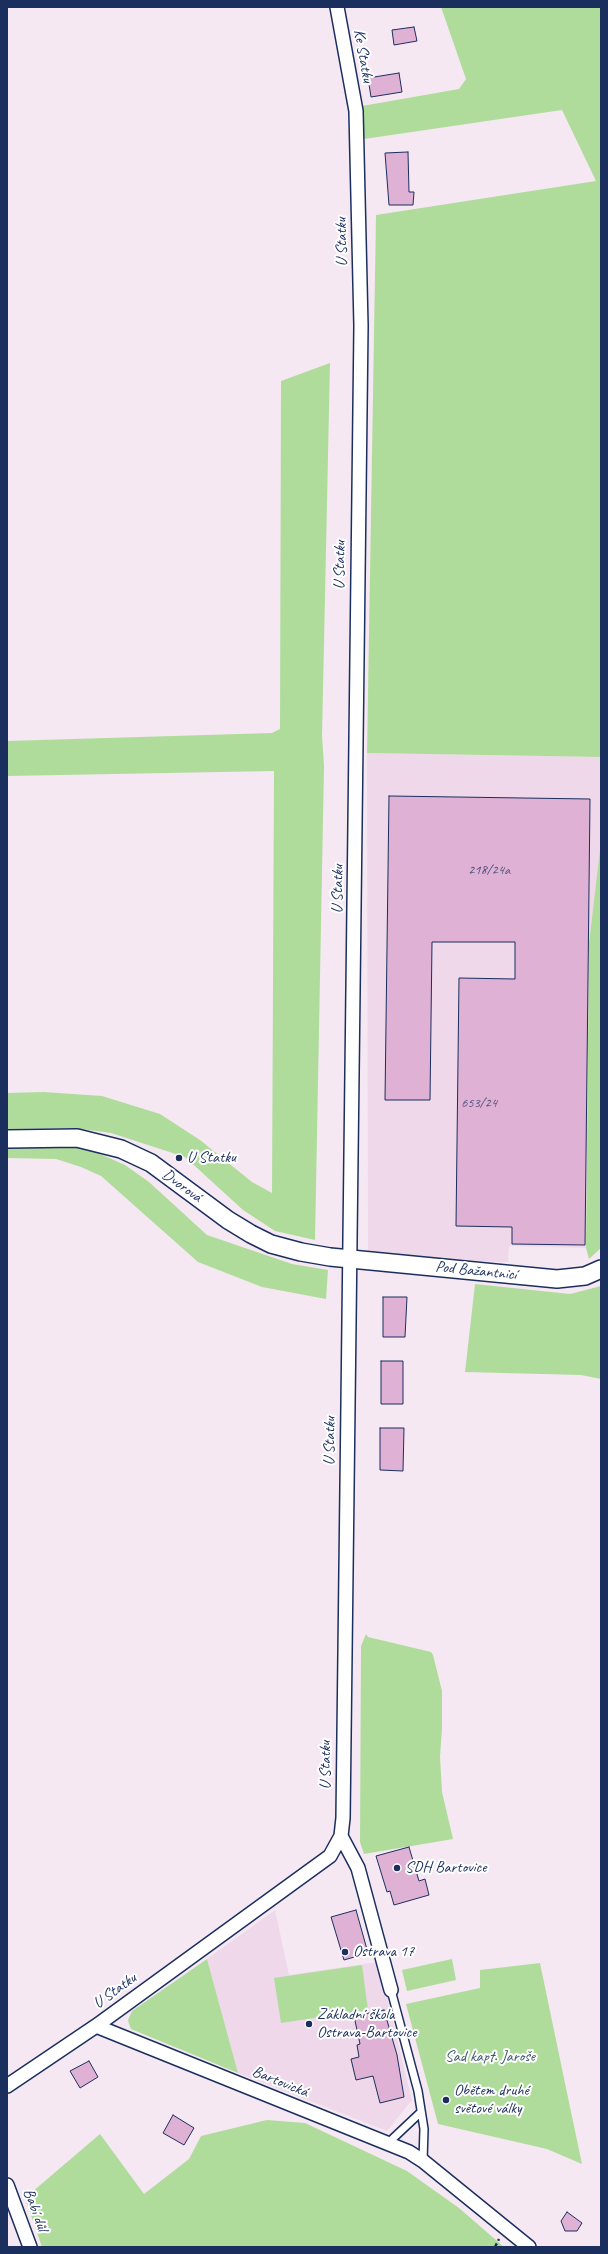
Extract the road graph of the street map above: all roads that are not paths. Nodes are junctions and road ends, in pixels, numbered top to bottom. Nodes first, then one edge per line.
1 (337, 7) edge
2 (356, 111) joint
3 (7, 1138) edge
4 (350, 1259) junction
5 (601, 1269) edge
6 (340, 1836) junction
7 (391, 1990) joint
8 (96, 2026) junction
9 (7, 2086) edge
10 (421, 2112) junction
11 (387, 2144) junction
12 (423, 2161) junction
13 (7, 2185) edge
14 (30, 2247) edge
15 (529, 2247) edge

1 - 2 street, Ke Statku
2 - 4 street, U Statku
3 - 4 street, Dvorová
4 - 5 street, Pod Bažantnicí
4 - 6 street, U Statku
6 - 7 street
6 - 8 street, U Statku
7 - 10 lane
8 - 9 street
8 - 11 street, Bartovická
10 - 11 lane
10 - 12 lane
11 - 12 street, Bartovická
12 - 15 street, Bartovická
13 - 14 street, Babí důl

